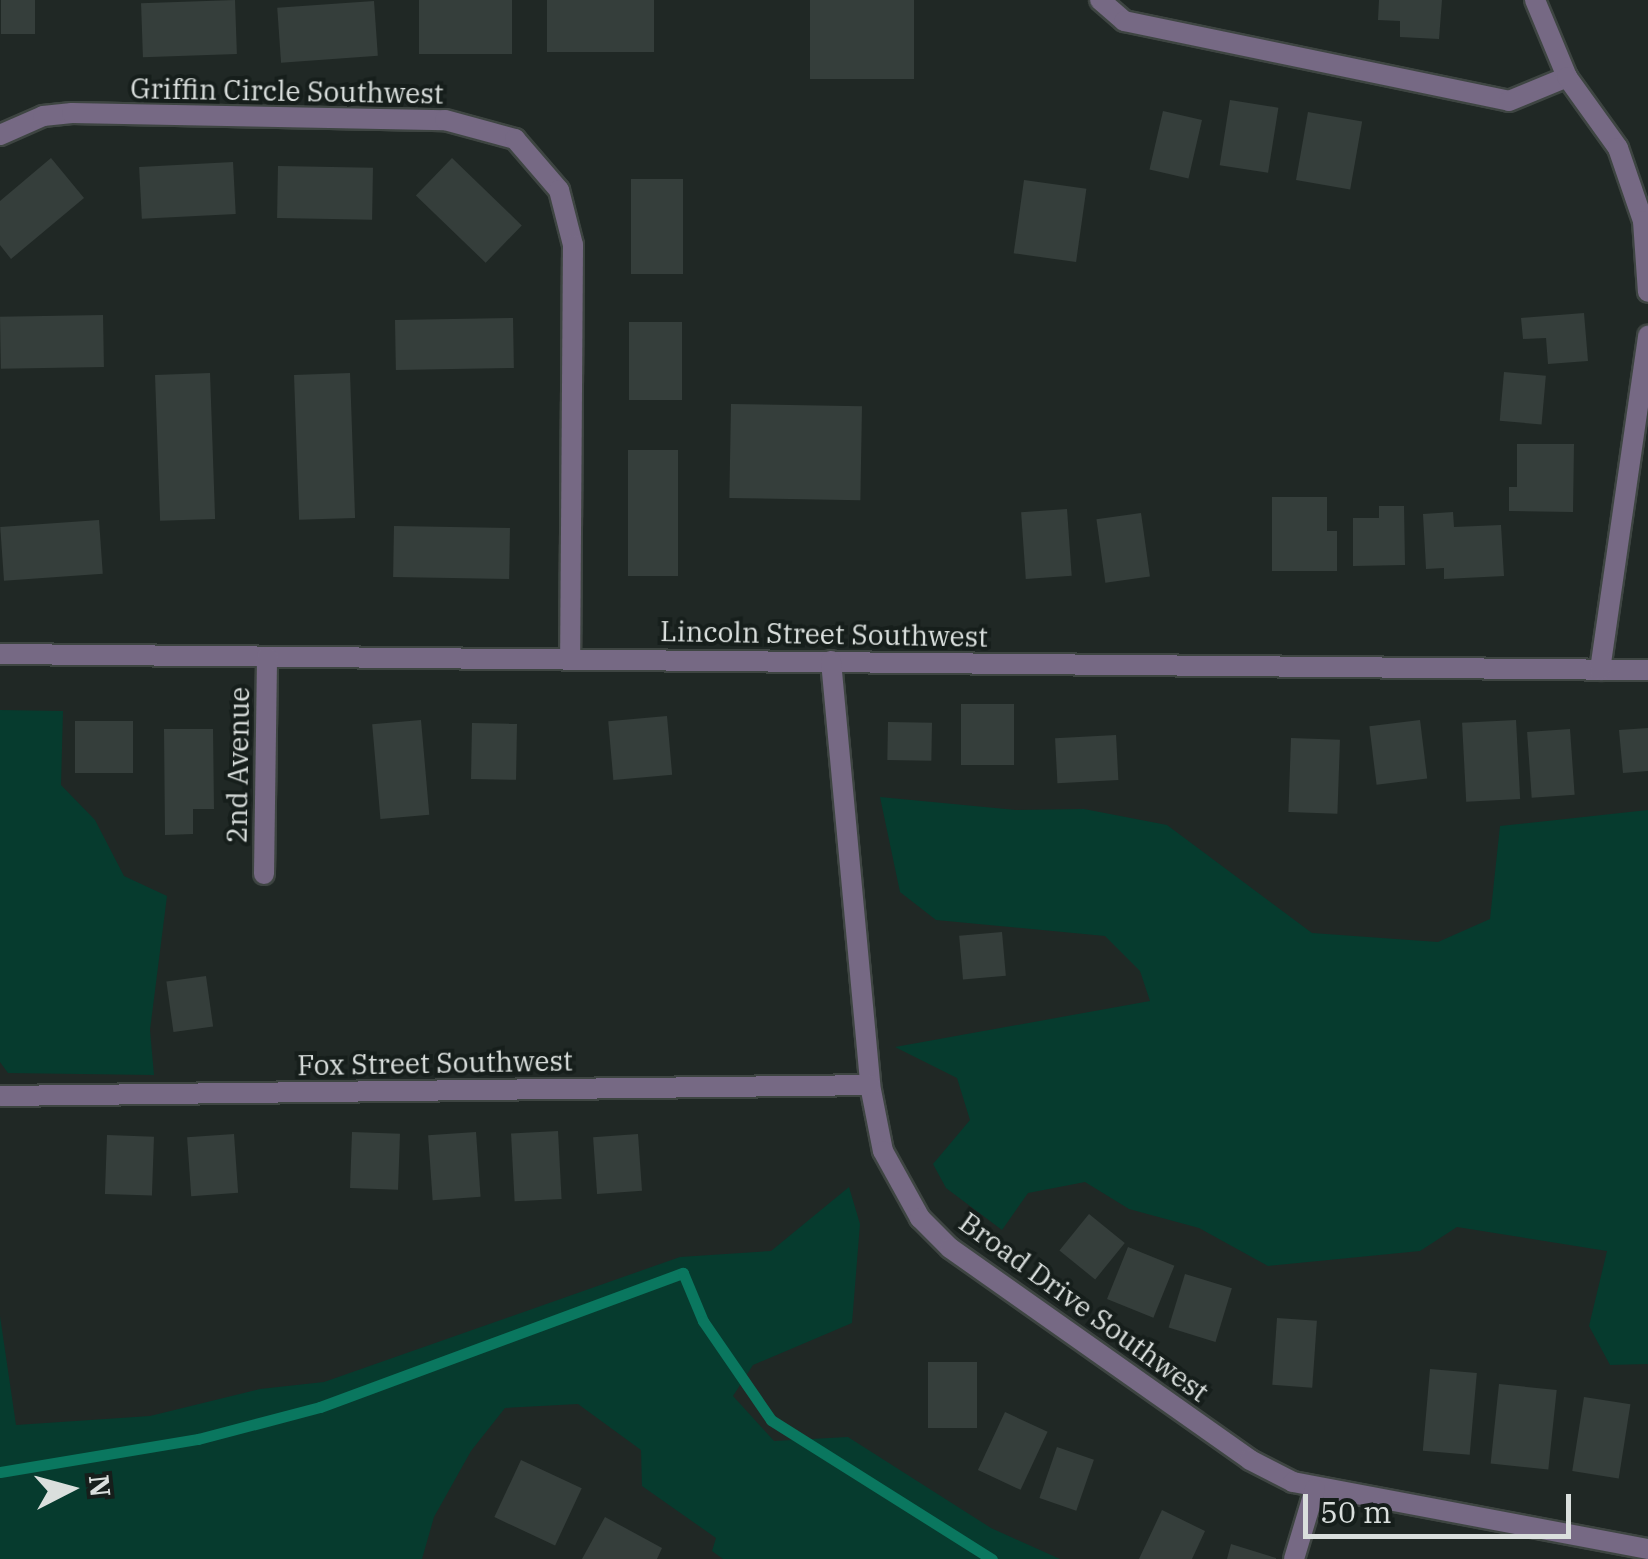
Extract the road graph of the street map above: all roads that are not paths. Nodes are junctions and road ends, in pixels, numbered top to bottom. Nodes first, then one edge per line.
1 (1100, 0) edge
2 (1536, 0) edge
3 (1568, 76) junction
4 (0, 135) edge
5 (1648, 292) edge
6 (1648, 336) edge
7 (0, 654) edge
8 (267, 656) junction
9 (570, 659) junction
10 (831, 661) junction
11 (1600, 670) junction
12 (1648, 670) edge
13 (264, 874) dead end
14 (870, 1085) junction
15 (0, 1096) edge
16 (1315, 1489) junction
17 (1648, 1549) edge
18 (1294, 1559) edge

1 - 3 street
2 - 3 street
3 - 5 street
4 - 9 street, Griffin Circle Southwest
6 - 11 street
7 - 8 street, Lincoln Street Southwest
8 - 9 street, Lincoln Street Southwest
8 - 13 street, 2nd Avenue
9 - 10 street, Lincoln Street Southwest
10 - 11 street, Lincoln Street Southwest
10 - 14 street, Broad Drive Southwest
11 - 12 street, Lincoln Street Southwest
14 - 15 street, Fox Street Southwest
14 - 16 street, Broad Drive Southwest
16 - 17 street, Broad Drive Southwest
16 - 18 street

